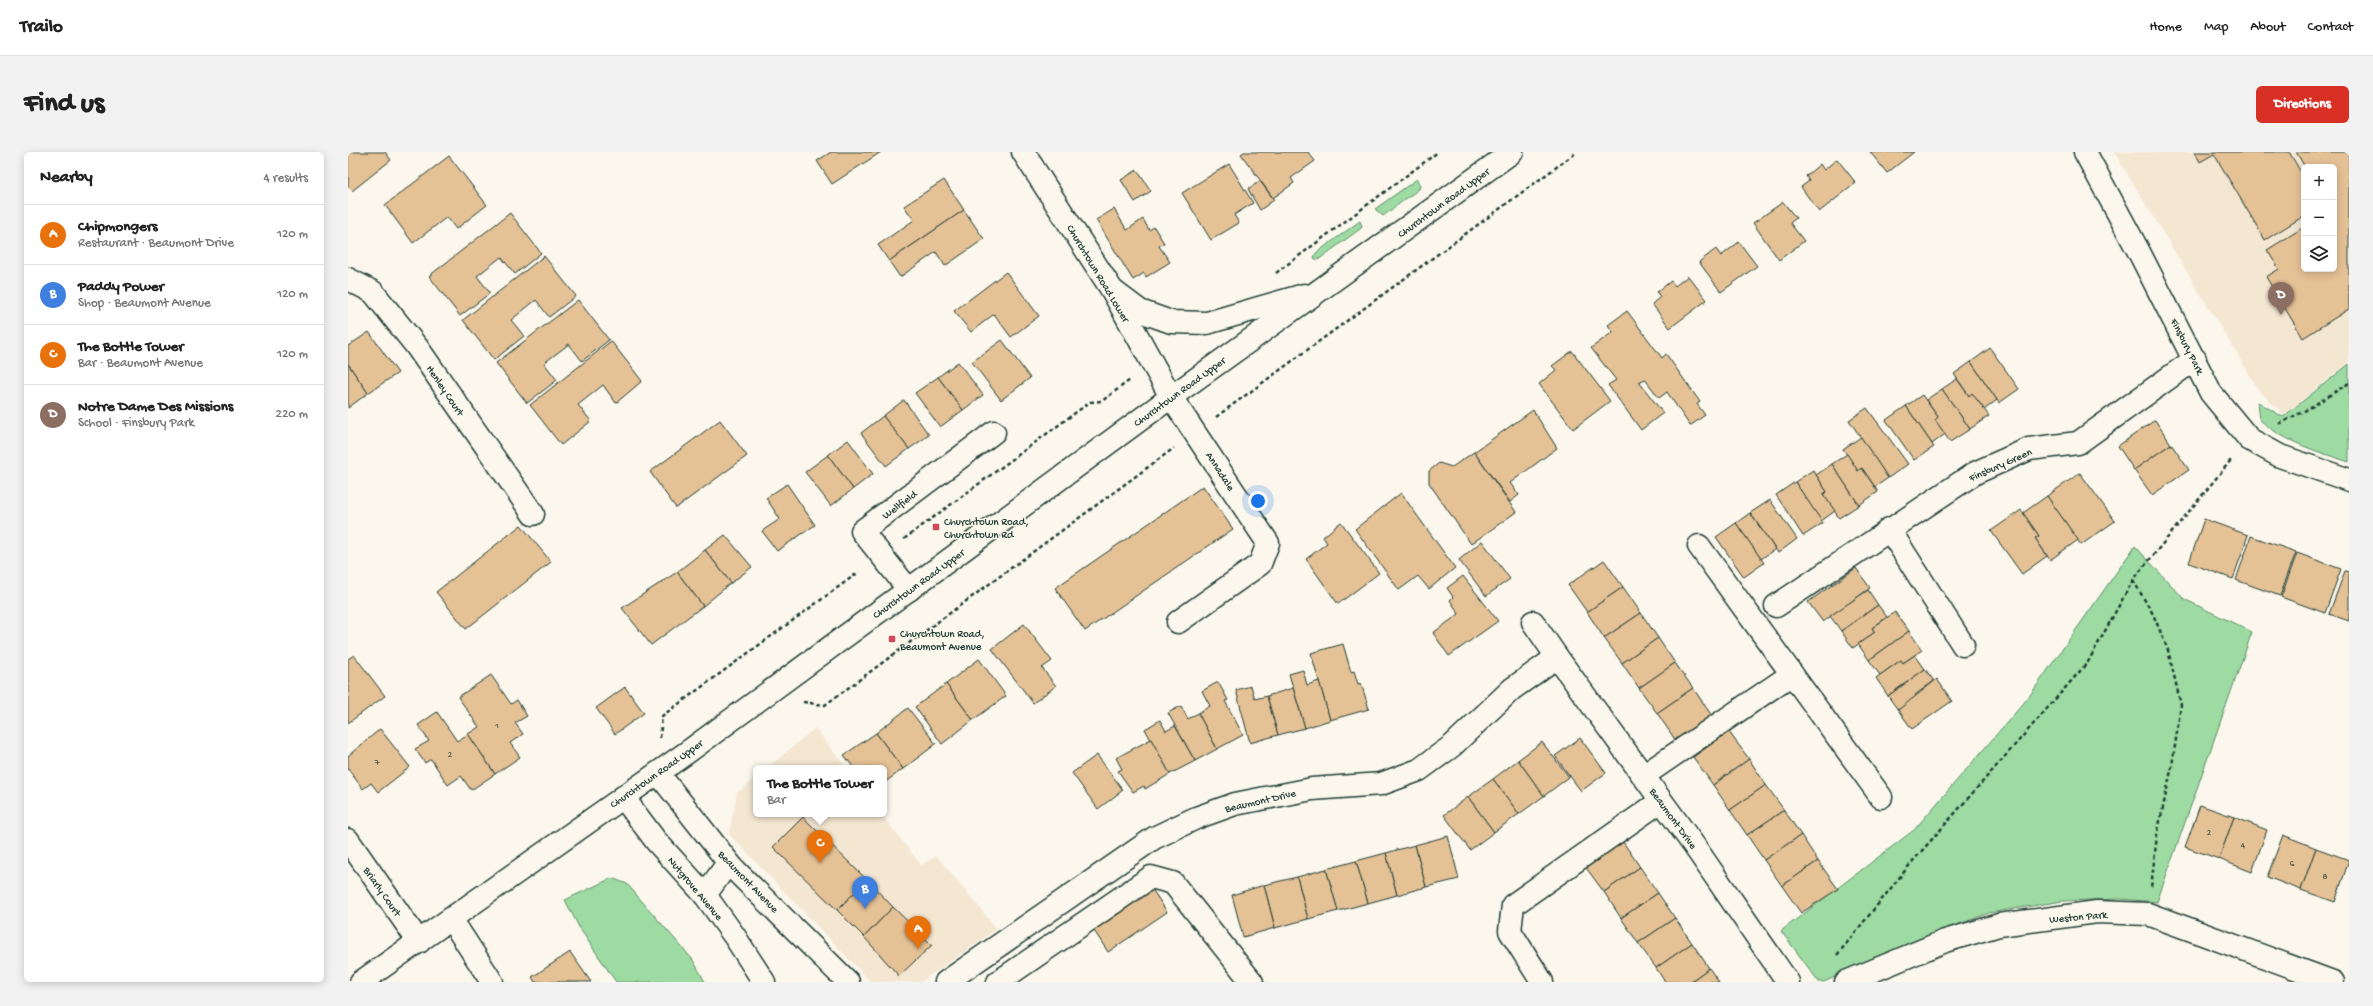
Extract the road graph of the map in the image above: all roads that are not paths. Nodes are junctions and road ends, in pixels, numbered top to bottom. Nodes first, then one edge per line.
1 (1023, 152) edge
2 (1512, 152) edge
3 (2085, 152) edge
4 (348, 279) edge
5 (1112, 290) junction
6 (1319, 291) junction
7 (2195, 359) junction
8 (1171, 397) junction
9 (994, 432) dead end
10 (2349, 480) edge
11 (533, 514) dead end
12 (1889, 529) junction
13 (1699, 546) dead end
14 (909, 590) junction
15 (1776, 606) dead end
16 (1178, 622) dead end
17 (1533, 622) dead end
18 (1963, 645) dead end
19 (1557, 657) junction
20 (1792, 674) junction
21 (658, 773) junction
22 (1643, 776) junction
23 (623, 797) junction
24 (1881, 797) dead end
25 (1661, 801) junction
26 (348, 840) edge
27 (733, 868) junction
28 (705, 895) junction
29 (451, 919) junction
30 (419, 942) junction
31 (361, 982) edge
32 (492, 982) edge
33 (764, 982) edge
34 (848, 982) edge
35 (946, 982) edge
36 (998, 982) edge
37 (1252, 982) edge
38 (1542, 982) edge
39 (1788, 982) edge
40 (1846, 982) edge
41 (2333, 982) edge

1 - 5 street, Churchtown Road Lower
2 - 6 street, Churchtown Road Upper
3 - 7 street, Finsbury Park
4 - 11 street, Henley Court
5 - 6 street
5 - 8 street, Churchtown Road Lower
6 - 8 street, Churchtown Road Upper
7 - 10 street, Finsbury Park
7 - 12 street, Finsbury Green
8 - 14 street, Churchtown Road Upper
8 - 16 street, Annadale
9 - 14 street, Wellfield
12 - 15 street, Finsbury Green
12 - 18 street
13 - 20 street
14 - 21 street, Churchtown Road Upper
17 - 19 street, Beaumont Drive
19 - 22 street, Beaumont Drive
19 - 35 street, Beaumont Drive
20 - 22 street
20 - 24 street
21 - 23 street, Churchtown Road Upper
21 - 27 street, Beaumont Avenue
22 - 25 street, Beaumont Drive
23 - 28 street, Nutgrove Avenue
23 - 29 street, Churchtown Road Upper
25 - 38 street
25 - 39 street, Beaumont Drive
26 - 30 street, Briarly Court
27 - 28 street
27 - 34 street, Beaumont Avenue
28 - 33 street, Nutgrove Avenue
29 - 30 street, Churchtown Road Upper
29 - 32 street
30 - 31 street, Churchtown Road Upper
36 - 37 street
40 - 41 street, Weston Park

